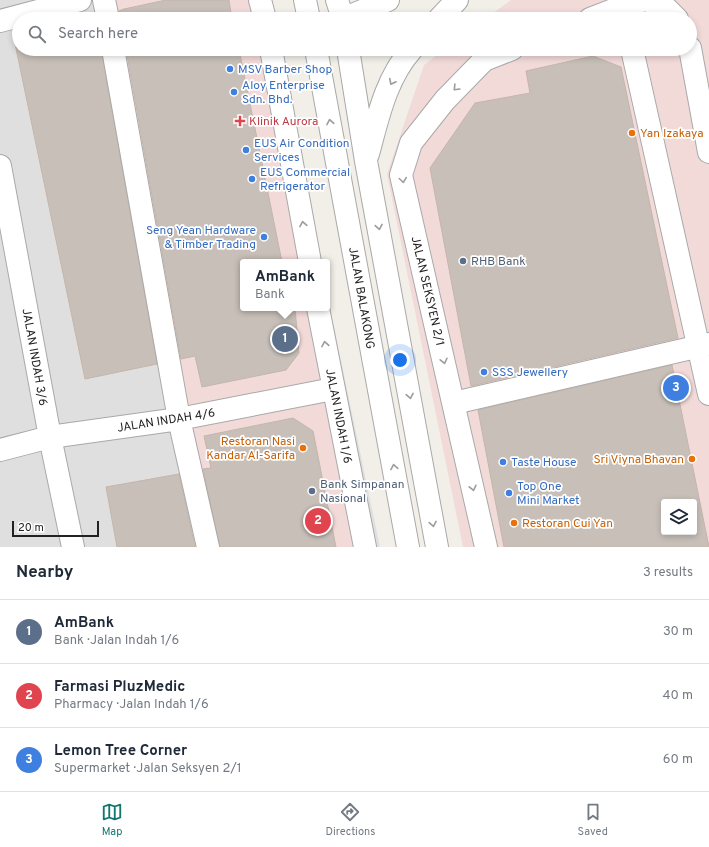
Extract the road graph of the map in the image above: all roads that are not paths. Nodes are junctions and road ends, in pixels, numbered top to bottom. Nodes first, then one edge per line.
1 (80, 0) edge
2 (104, 0) edge
3 (260, 0) edge
4 (305, 0) edge
5 (338, 0) edge
6 (388, 0) edge
7 (645, 0) edge
8 (34, 12) edge
9 (107, 12) edge
10 (263, 12) edge
11 (308, 12) edge
12 (341, 12) edge
13 (360, 12) edge
14 (626, 12) edge
15 (670, 12) edge
16 (12, 18) edge
17 (0, 21) edge
18 (114, 56) edge
19 (272, 56) edge
20 (317, 56) edge
21 (349, 56) edge
22 (406, 56) edge
23 (479, 56) edge
24 (634, 56) edge
25 (691, 56) edge
26 (709, 152) edge
27 (366, 161) junction
28 (0, 166) edge
29 (309, 259) edge
30 (319, 311) edge
31 (704, 346) edge
32 (333, 389) junction
33 (709, 394) edge
34 (454, 402) junction
35 (179, 419) junction
36 (50, 437) junction
37 (0, 450) edge
38 (73, 547) edge
39 (208, 547) edge
40 (365, 547) edge
41 (408, 547) edge
42 (437, 547) edge
43 (486, 547) edge

1 - 8 street
2 - 9 street
3 - 10 street
4 - 11 street
5 - 12 street
6 - 13 street
7 - 14 street
7 - 15 street
16 - 17 street
18 - 35 street
29 -> 19 street
41 -> 20 street, JALAN BALAKONG
21 - 27 street
22 -> 27 street
23 -> 34 street, JALAN SEKSYEN 2/1
24 - 31 street
25 - 26 street
27 -> 42 street
28 - 36 street, JALAN INDAH 3/6
32 -> 30 street, JALAN INDAH 1/6
31 - 33 street
31 - 34 street
32 - 35 street, JALAN INDAH 4/6
32 - 40 street, JALAN INDAH 1/6
34 -> 43 street, JALAN SEKSYEN 2/1
35 - 36 street, JALAN INDAH 4/6
35 - 39 street
36 - 37 street, JALAN INDAH 4/6
36 - 38 street, JALAN INDAH 3/6

